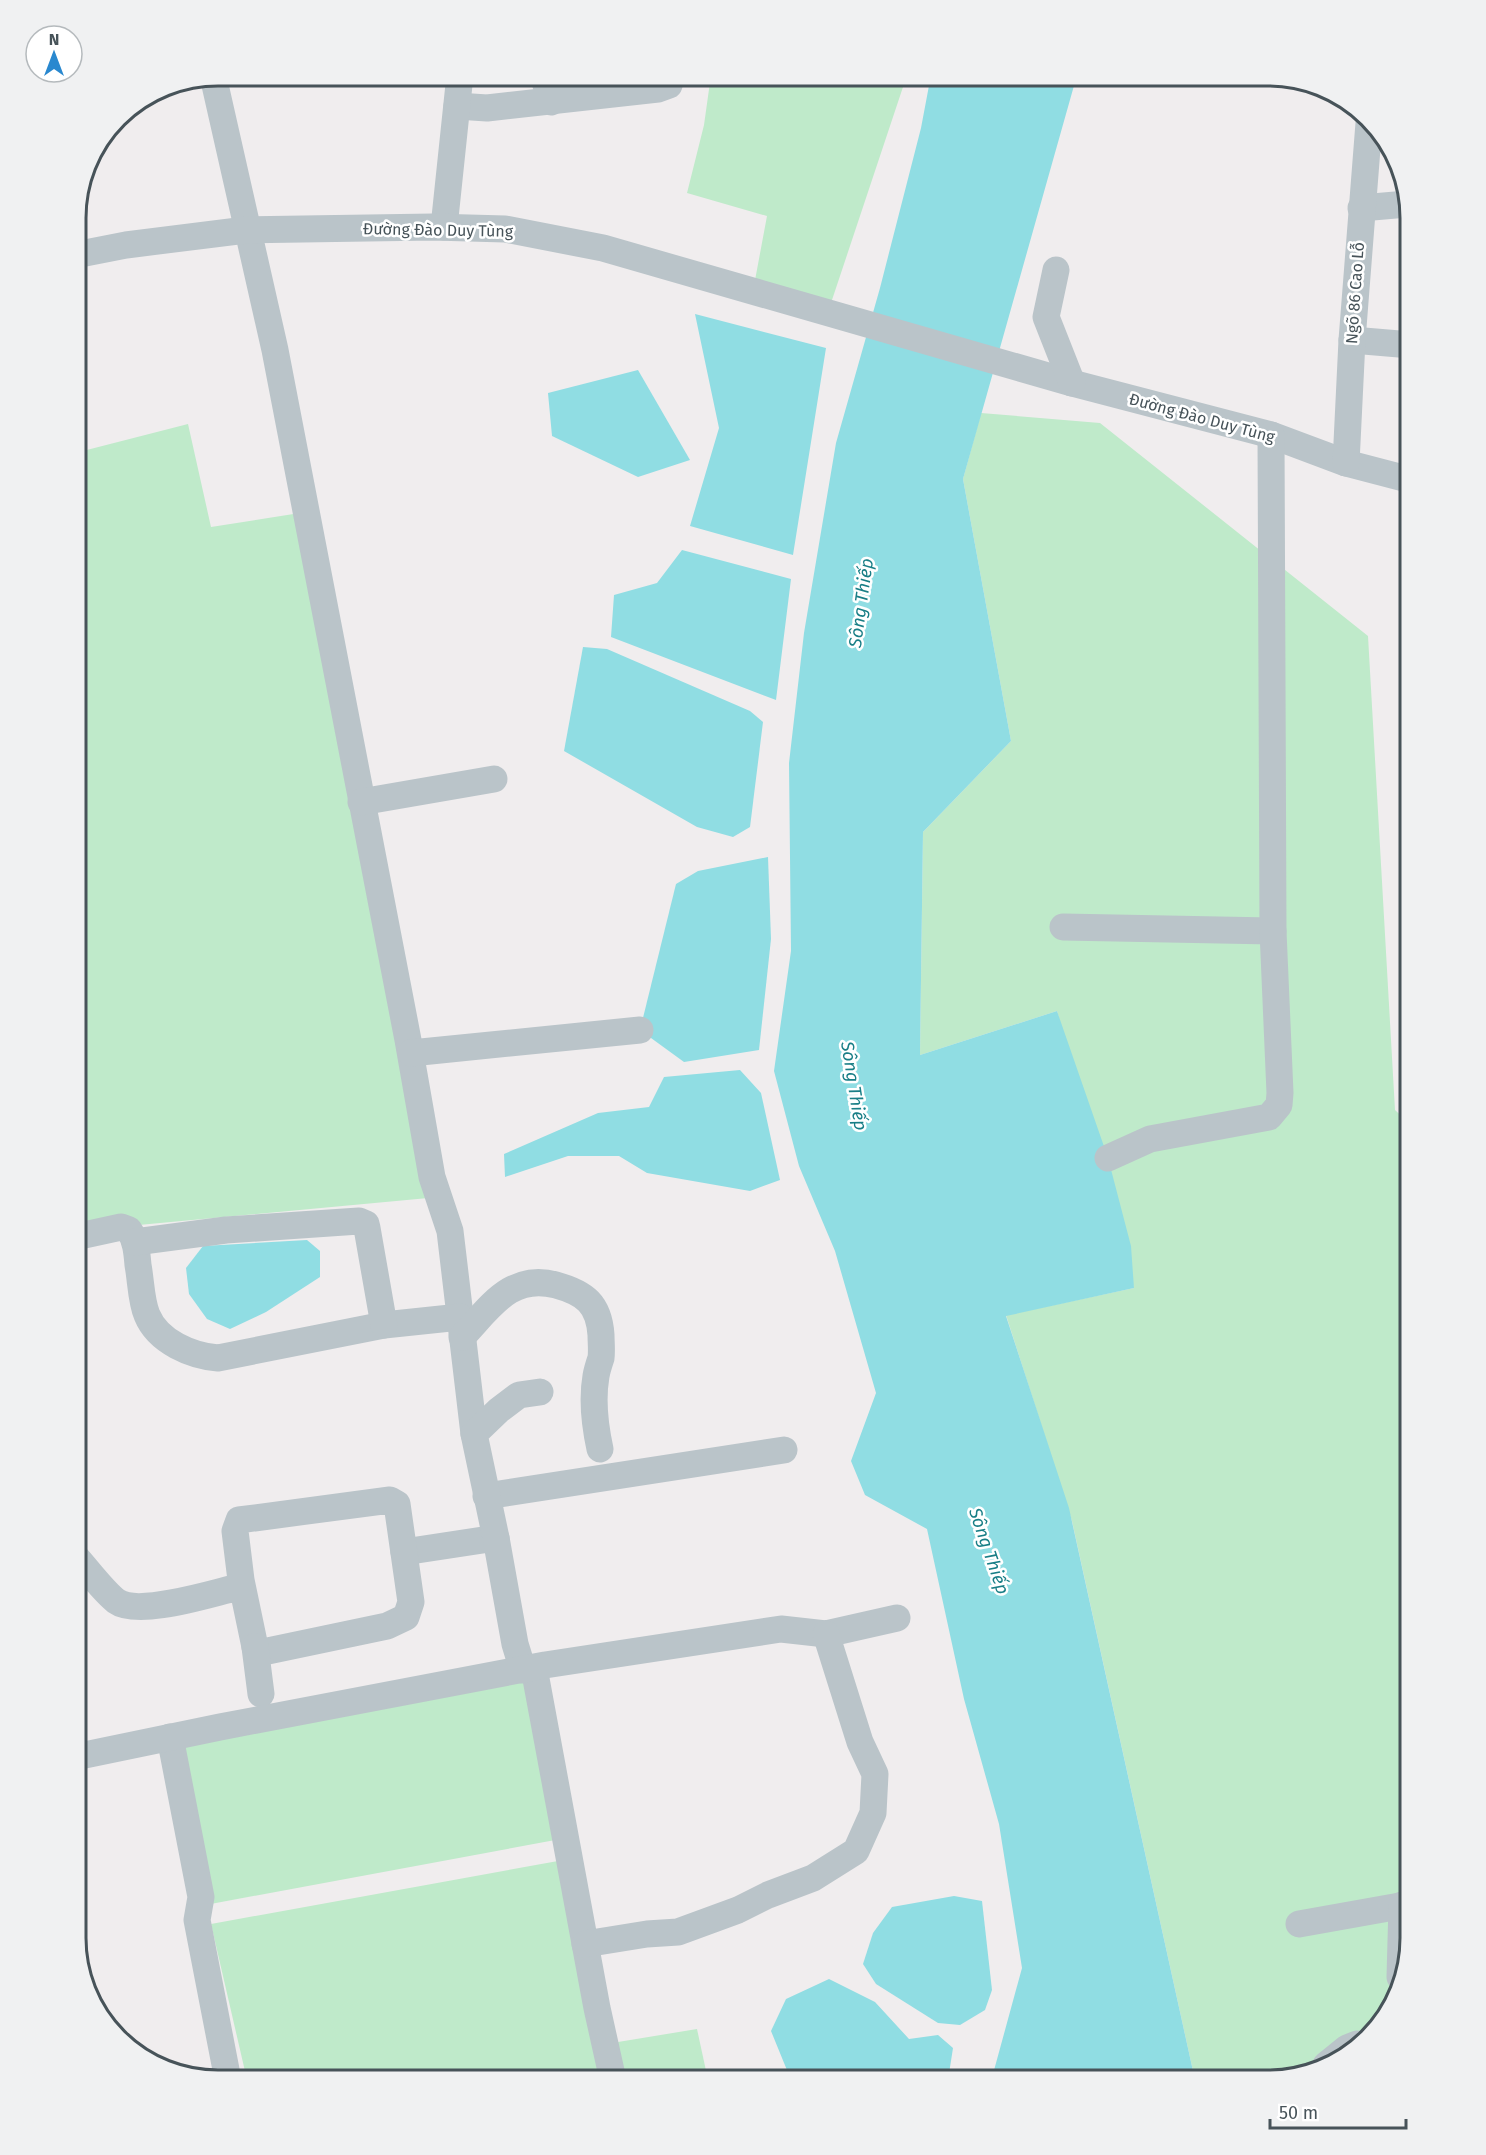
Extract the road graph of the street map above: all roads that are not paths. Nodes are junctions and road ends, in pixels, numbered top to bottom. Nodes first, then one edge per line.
1 (215, 86) edge
2 (459, 86) edge
3 (546, 86) edge
4 (666, 86) edge
5 (551, 102) junction
6 (456, 106) junction
7 (1368, 131) edge
8 (1399, 205) edge
9 (1361, 208) junction
10 (444, 227) junction
11 (246, 230) junction
12 (86, 253) edge
13 (1056, 270) dead end
14 (1352, 340) junction
15 (1400, 344) edge
16 (1072, 383) junction
17 (1271, 435) junction
18 (1346, 463) junction
19 (1400, 477) edge
20 (494, 779) dead end
21 (361, 802) junction
22 (1063, 927) dead end
23 (1273, 930) junction
24 (640, 1030) dead end
25 (411, 1053) junction
26 (1108, 1158) dead end
27 (86, 1235) edge
28 (135, 1242) junction
29 (384, 1325) junction
30 (461, 1327) junction
31 (540, 1392) dead end
32 (474, 1434) junction
33 (600, 1449) dead end
34 (784, 1450) dead end
35 (486, 1496) junction
36 (496, 1538) junction
37 (404, 1552) junction
38 (86, 1568) edge
39 (241, 1580) junction
40 (897, 1618) dead end
41 (826, 1634) junction
42 (255, 1647) junction
43 (529, 1669) junction
44 (261, 1694) dead end
45 (170, 1737) junction
46 (86, 1755) edge
47 (1400, 1905) edge
48 (1299, 1924) dead end
49 (585, 1944) junction
50 (226, 2069) edge
51 (611, 2069) edge

1 - 11 street
2 - 6 street
3 - 5 street
4 - 5 street
5 - 6 street
6 - 10 street
7 - 9 street, Ngõ 86 Cao Lỗ
8 - 9 street
9 - 14 street, Ngõ 86 Cao Lỗ
10 - 11 street, Đường Đào Duy Tùng
10 - 16 street, Đường Đào Duy Tùng
11 - 12 street, Đường Đào Duy Tùng
11 - 21 street
13 - 16 street
14 - 15 street
14 - 18 street, Ngõ 86 Cao Lỗ
16 - 17 street, Đường Đào Duy Tùng
17 - 18 street, Đường Đào Duy Tùng
17 - 23 street
18 - 19 street, Đường Đào Duy Tùng
20 - 21 street
21 - 25 street
22 - 23 street
23 - 26 street
24 - 25 street
25 - 30 street
27 - 28 street
28 - 29 street
28 - 29 street
29 - 30 street
30 - 32 street
30 - 33 street
31 - 32 street
32 - 35 street
34 - 35 street
35 - 36 street
36 - 37 street
36 - 43 street
37 - 39 street
37 - 42 street
38 - 39 street
39 - 42 street
40 - 41 street
41 - 43 street
41 - 49 street
42 - 44 street
43 - 45 street
43 - 49 street
45 - 46 street
45 - 50 street
47 - 48 street
49 - 51 street

